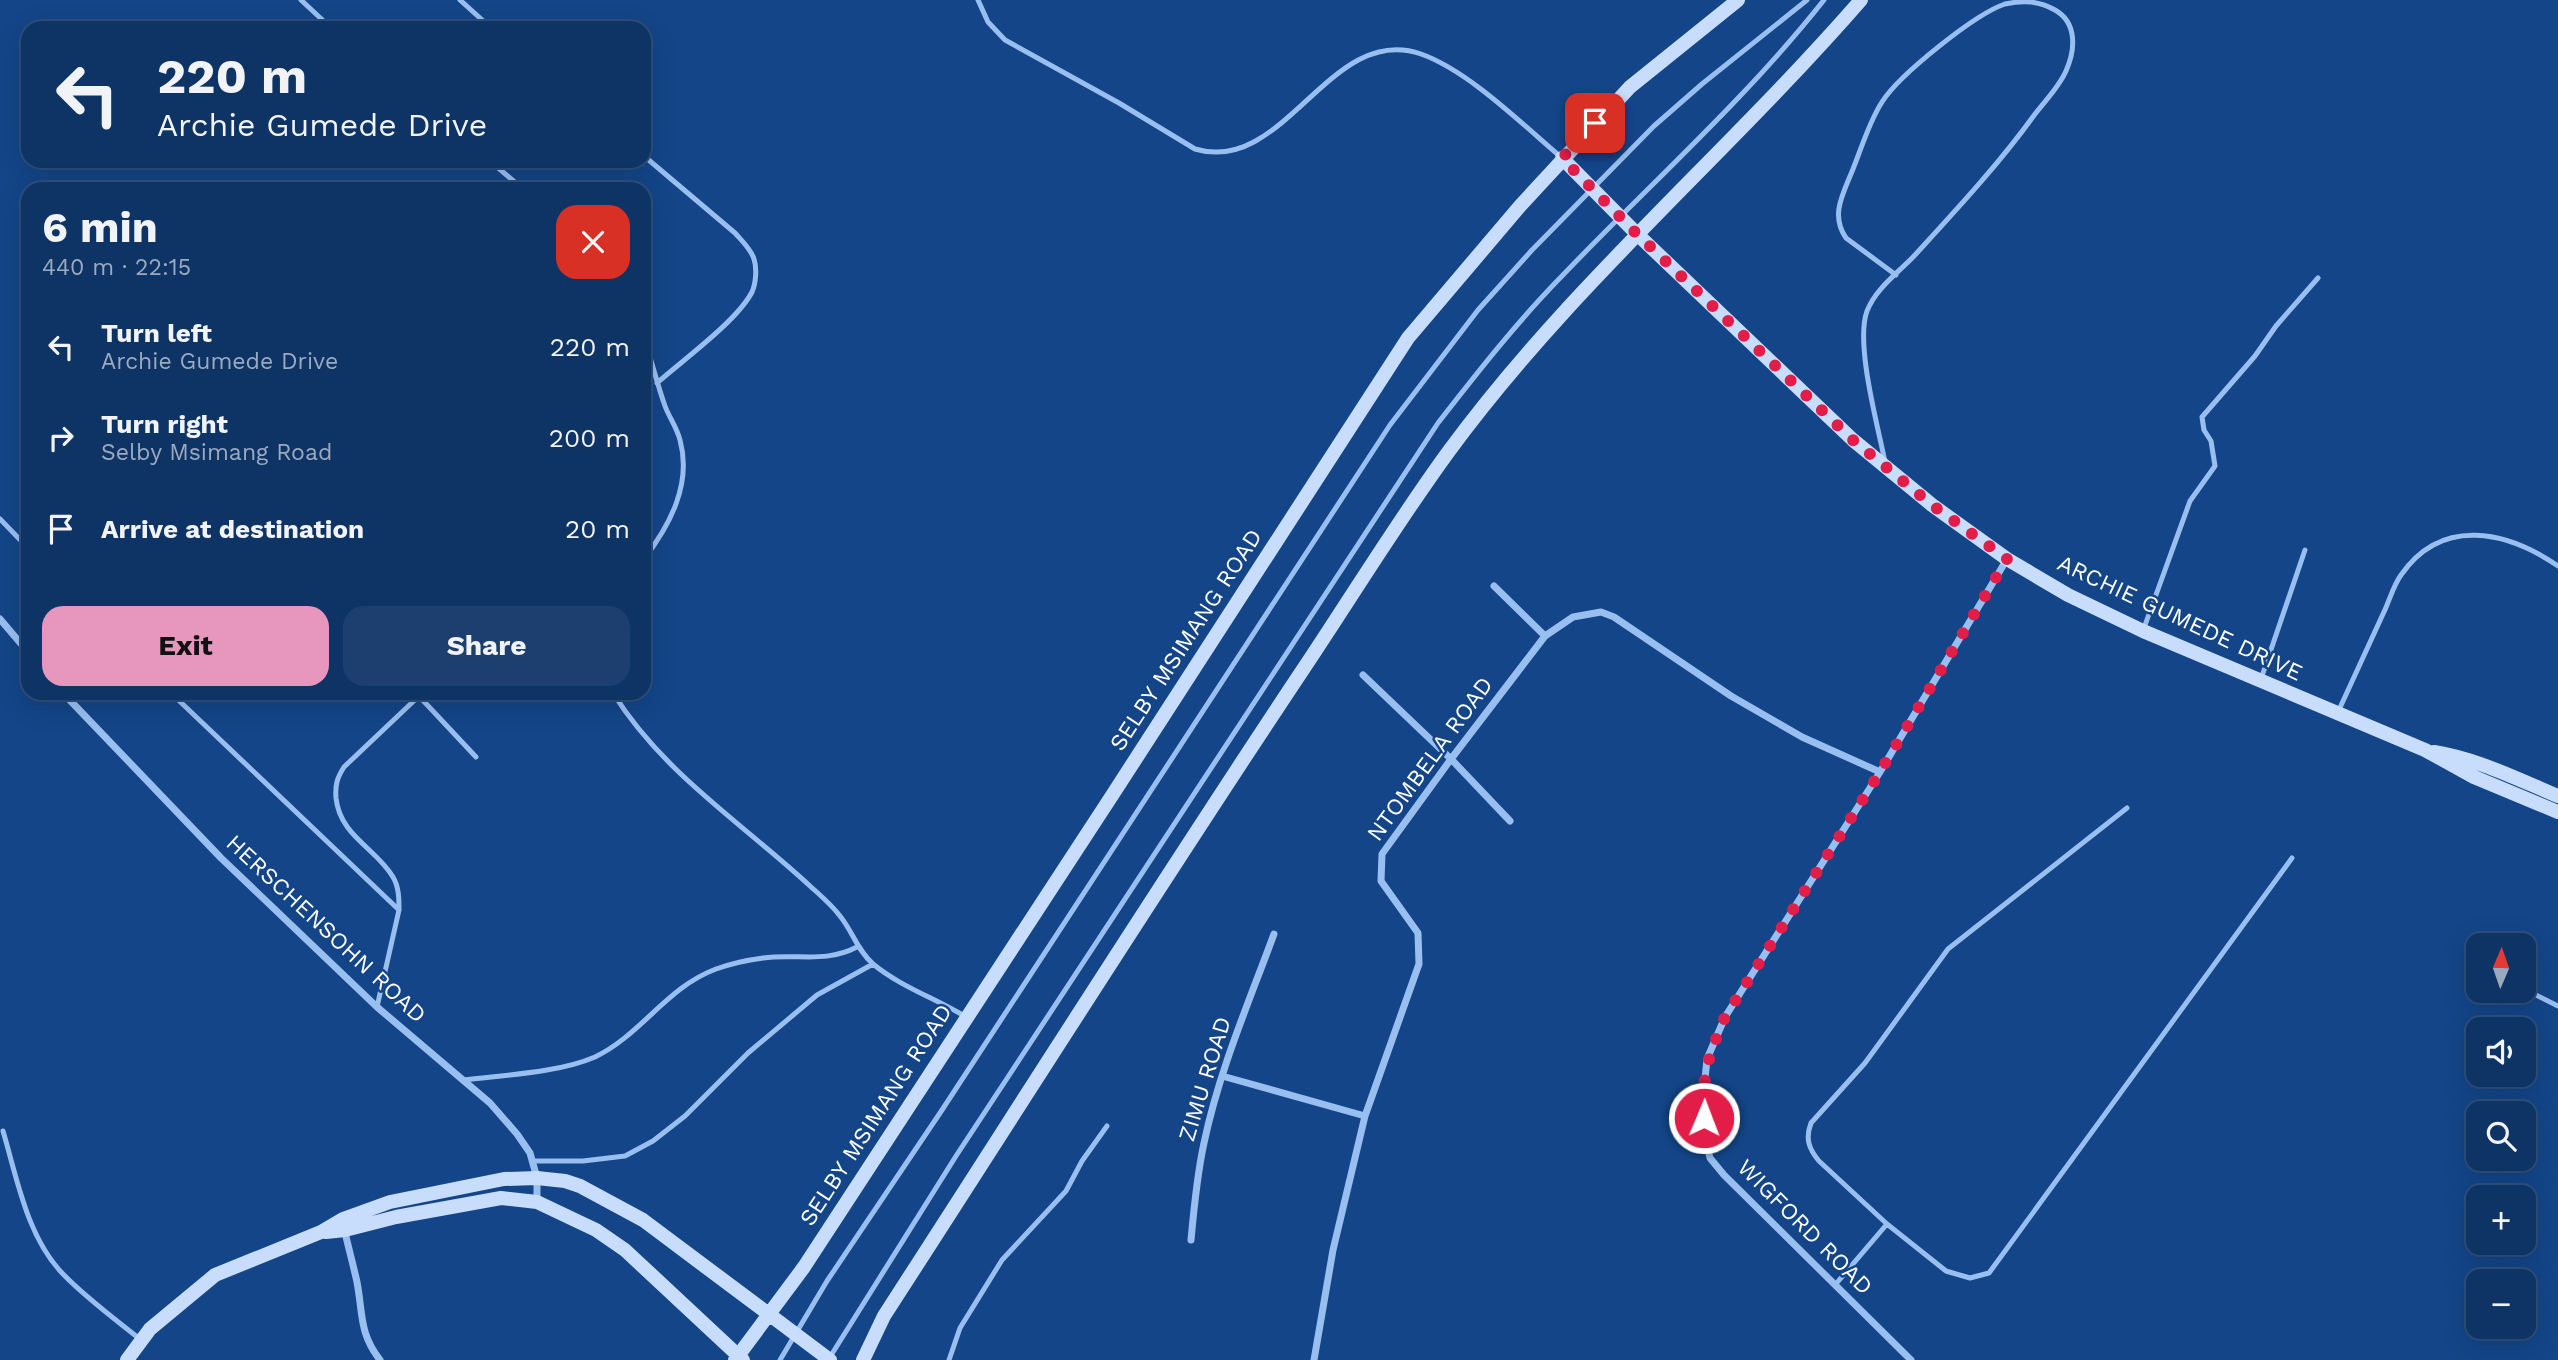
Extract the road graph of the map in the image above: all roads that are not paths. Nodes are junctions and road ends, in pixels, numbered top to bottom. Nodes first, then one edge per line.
1 (301, 0) edge
2 (460, 0) edge
3 (978, 0) edge
4 (1738, 0) edge
5 (1807, 0) edge
6 (1824, 0) edge
7 (1861, 0) edge
8 (324, 21) edge
9 (483, 21) edge
10 (1562, 158) junction
11 (651, 162) edge
12 (498, 168) edge
13 (514, 182) edge
14 (1593, 190) junction
15 (1620, 217) junction
16 (1636, 233) junction
17 (1896, 275) junction
18 (2318, 278) dead end
19 (651, 363) edge
20 (657, 383) junction
21 (1887, 470) junction
22 (0, 519) edge
23 (21, 541) edge
24 (651, 549) edge
25 (2305, 550) dead end
26 (2007, 559) junction
27 (2558, 566) edge
28 (1494, 586) dead end
29 (0, 619) edge
30 (2143, 631) junction
31 (1545, 636) junction
32 (21, 644) edge
33 (1363, 675) dead end
34 (2260, 682) junction
35 (70, 700) edge
36 (178, 700) edge
37 (412, 700) edge
38 (424, 700) edge
39 (618, 700) edge
40 (2338, 713) junction
41 (2425, 750) junction
42 (476, 757) dead end
43 (1451, 759) junction
44 (1880, 772) junction
45 (2558, 796) edge
46 (2127, 808) dead end
47 (2558, 812) edge
48 (1510, 821) dead end
49 (2292, 858) dead end
50 (399, 909) junction
51 (1275, 934) dead end
52 (857, 947) junction
53 (873, 964) junction
54 (2536, 995) edge
55 (2558, 1006) edge
56 (377, 1007) junction
57 (967, 1018) junction
58 (1222, 1076) junction
59 (463, 1080) junction
60 (1365, 1116) junction
61 (1107, 1126) dead end
62 (3, 1131) dead end
63 (533, 1161) junction
64 (537, 1178) junction
65 (537, 1202) junction
66 (1887, 1224) junction
67 (344, 1225) junction
68 (1191, 1240) dead end
69 (1835, 1285) junction
70 (768, 1313) junction
71 (796, 1334) junction
72 (141, 1340) junction
73 (739, 1359) edge
74 (829, 1359) edge
75 (127, 1360) edge
76 (380, 1360) edge
77 (780, 1360) edge
78 (863, 1360) edge
79 (949, 1360) edge
80 (1314, 1360) edge
81 (1911, 1360) edge

1 - 8 lane
2 - 9 lane
3 - 10 lane
4 - 10 main road, SELBY MSIMANG ROAD
5 - 14 lane
6 - 15 lane
7 - 16 main road
10 - 14 main road, ARCHIE GUMEDE DRIVE
10 - 57 main road, SELBY MSIMANG ROAD
11 - 20 lane
12 - 13 lane
14 - 15 main road, ARCHIE GUMEDE DRIVE
14 - 71 lane
15 - 16 main road, ARCHIE GUMEDE DRIVE
15 - 74 lane
16 - 21 main road, ARCHIE GUMEDE DRIVE
16 - 78 main road
17 - 17 lane
17 - 21 lane
18 - 30 lane
19 - 20 lane
20 - 24 lane
21 - 26 main road, ARCHIE GUMEDE DRIVE
22 - 23 lane
25 - 34 lane
26 - 30 main road, ARCHIE GUMEDE DRIVE
26 - 44 street, WIGFORD ROAD
27 - 40 lane
28 - 31 street
29 - 32 street
30 - 34 main road, ARCHIE GUMEDE DRIVE
31 - 43 street, NTOMBELA ROAD
31 - 44 street, NTOMBELA ROAD
33 - 43 street
34 - 40 main road, ARCHIE GUMEDE DRIVE
35 - 56 street, HERSCHENSOHN ROAD
36 - 50 lane
37 - 50 lane
38 - 42 lane
39 - 52 lane
40 - 41 main road, ARCHIE GUMEDE DRIVE
41 - 45 main road, ARCHIE GUMEDE DRIVE
41 - 47 main road, ARCHIE GUMEDE DRIVE
43 - 48 street
43 - 60 street, NTOMBELA ROAD
44 - 69 street, WIGFORD ROAD
46 - 66 lane
49 - 66 lane
50 - 56 lane
51 - 58 street, ZIMU ROAD
52 - 53 lane
52 - 59 lane
53 - 57 lane
53 - 63 lane
54 - 55 lane
56 - 59 street, HERSCHENSOHN ROAD
57 - 70 main road, SELBY MSIMANG ROAD
58 - 60 street
58 - 68 street, ZIMU ROAD
59 - 63 street, HERSCHENSOHN ROAD
60 - 80 street, NTOMBELA ROAD
61 - 79 lane
62 - 72 lane
63 - 64 street, HERSCHENSOHN ROAD
64 - 65 street, HERSCHENSOHN ROAD
64 - 67 main road
64 - 70 main road
65 - 67 main road
65 - 73 main road
66 - 69 lane
67 - 72 main road
67 - 76 street
69 - 81 street, WIGFORD ROAD
70 - 71 main road
70 - 73 main road, SELBY MSIMANG ROAD
71 - 74 main road
71 - 77 lane
72 - 75 main road

